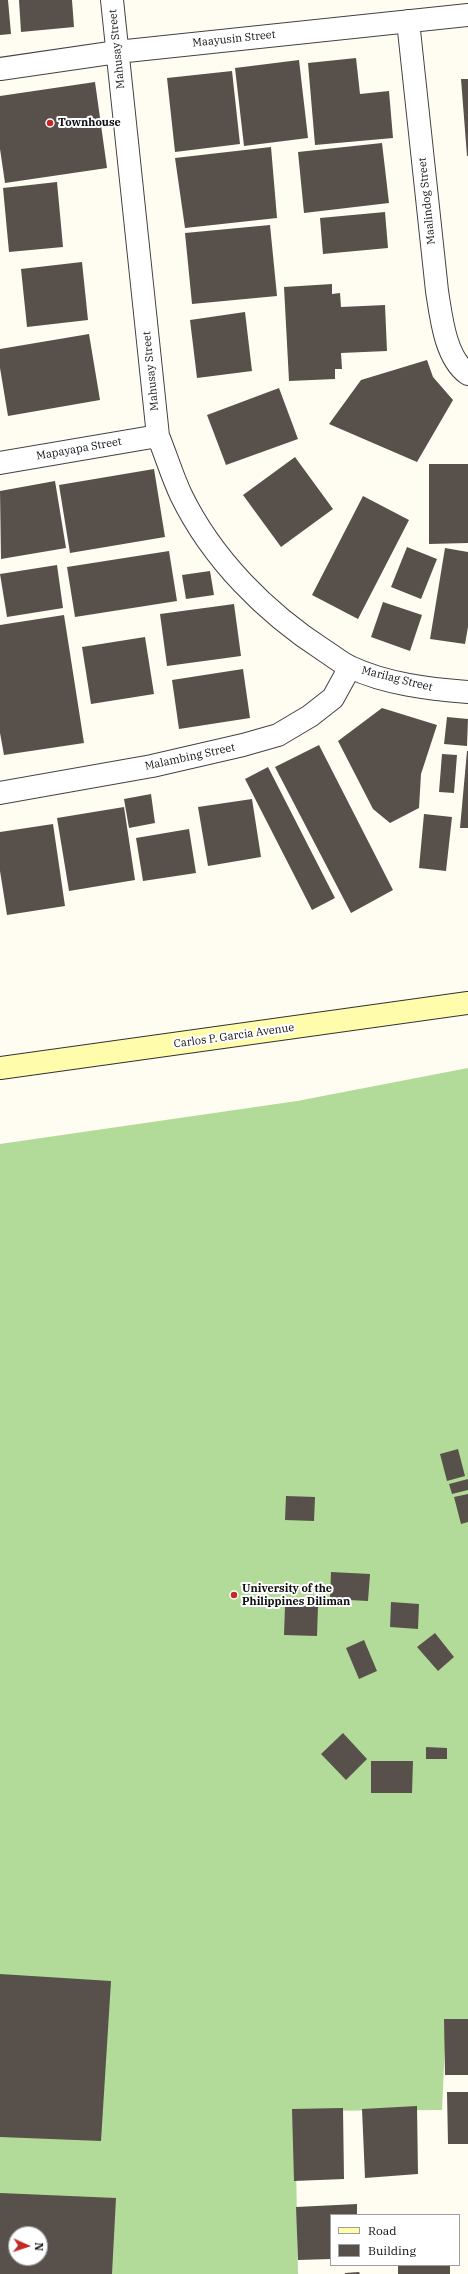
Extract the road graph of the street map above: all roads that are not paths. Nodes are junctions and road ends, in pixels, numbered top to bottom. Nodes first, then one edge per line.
1 (112, 0) edge
2 (468, 15) edge
3 (408, 21) junction
4 (117, 52) junction
5 (0, 69) edge
6 (468, 374) edge
7 (158, 436) junction
8 (0, 463) edge
9 (350, 667) junction
10 (468, 692) edge
11 (0, 793) edge
12 (468, 1003) edge
13 (0, 1068) edge

1 - 4 street, Mahusay Street
2 - 3 street, Maayusin Street
3 - 4 street, Maayusin Street
3 - 6 street, Maalindog Street
4 - 5 street, Maayusin Street
4 - 7 street, Mahusay Street
7 - 8 street, Mapayapa Street
7 - 9 street, Mahusay Street
9 - 10 street, Marilag Street
9 - 11 street, Malambing Street
12 - 13 main road, Carlos P. Garcia Avenue

